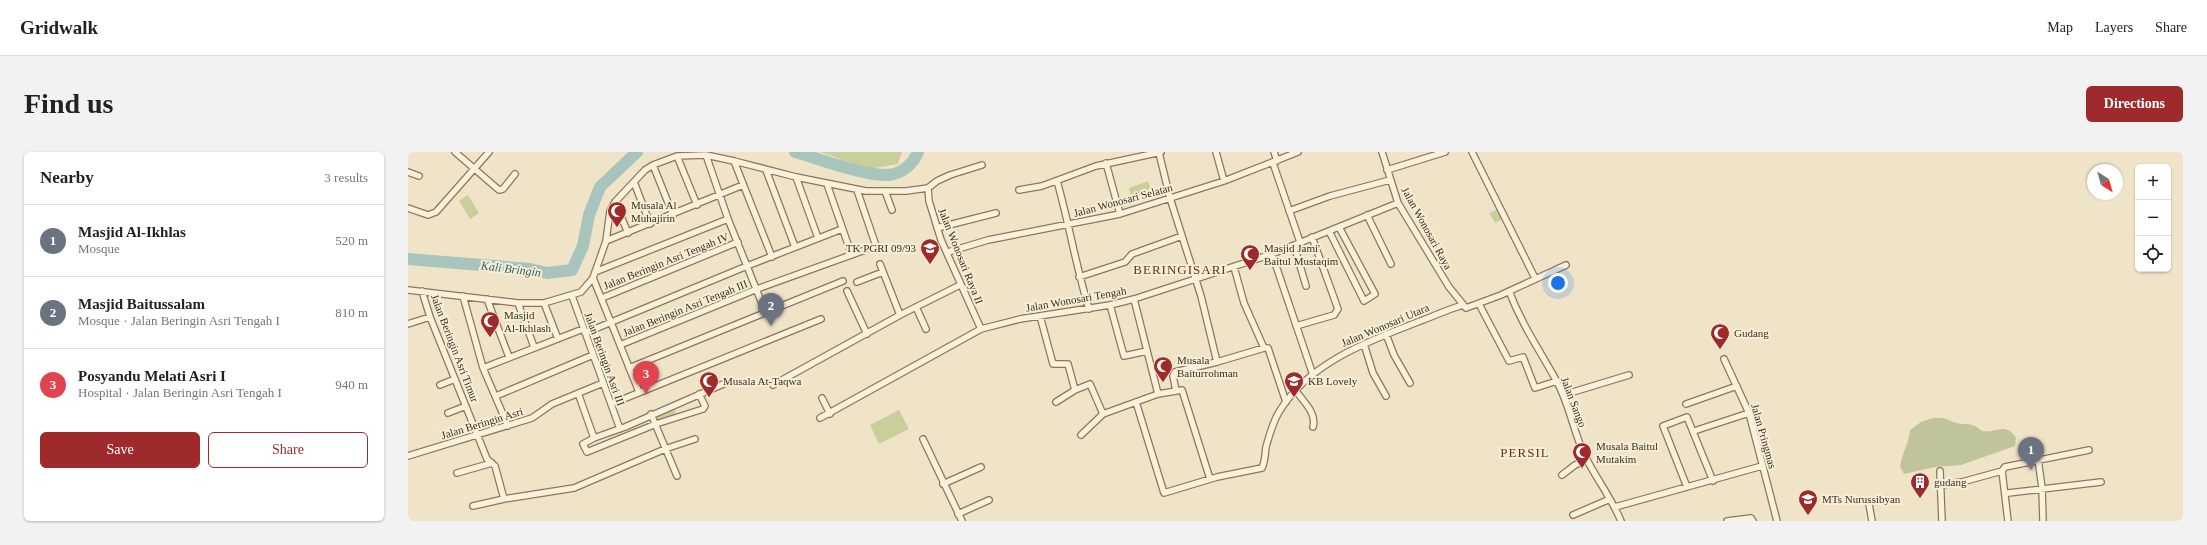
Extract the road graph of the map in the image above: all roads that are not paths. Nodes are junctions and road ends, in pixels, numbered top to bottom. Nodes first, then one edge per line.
1 (455, 152) edge
2 (489, 152) edge
3 (1160, 152) edge
4 (1216, 152) edge
5 (1274, 152) edge
6 (1298, 152) edge
7 (1382, 152) edge
8 (1445, 152) edge
9 (1472, 152) edge
10 (706, 155) junction
11 (676, 156) junction
12 (734, 161) junction
13 (1275, 162) junction
14 (1106, 163) junction
15 (652, 165) junction
16 (982, 165) dead end
17 (474, 170) junction
18 (766, 170) junction
19 (1387, 170) junction
20 (408, 172) edge
21 (515, 174) dead end
22 (419, 176) dead end
23 (796, 177) junction
24 (1390, 180) junction
25 (1057, 181) junction
26 (1224, 181) junction
27 (634, 182) junction
28 (827, 184) junction
29 (742, 186) junction
30 (928, 188) junction
31 (857, 190) junction
32 (1019, 190) dead end
33 (886, 191) junction
34 (720, 195) junction
35 (1170, 198) junction
36 (615, 202) junction
37 (1398, 203) junction
38 (697, 205) junction
39 (408, 208) edge
40 (892, 210) dead end
41 (1289, 211) junction
42 (996, 213) dead end
43 (673, 214) junction
44 (1120, 214) junction
45 (1367, 215) junction
46 (728, 219) junction
47 (650, 224) junction
48 (1069, 225) junction
49 (1339, 227) junction
50 (937, 228) junction
51 (842, 229) junction
52 (1329, 231) junction
53 (628, 234) junction
54 (1182, 236) junction
55 (1312, 237) junction
56 (818, 238) junction
57 (606, 241) junction
58 (738, 242) junction
59 (1297, 244) junction
60 (795, 247) junction
61 (948, 252) junction
62 (851, 253) junction
63 (1272, 254) junction
64 (772, 257) junction
65 (880, 264) dead end
66 (1391, 264) dead end
67 (1566, 265) dead end
68 (747, 266) junction
69 (1234, 267) junction
70 (883, 272) junction
71 (594, 275) junction
72 (1079, 276) junction
73 (1194, 278) junction
74 (1535, 278) junction
75 (843, 281) dead end
76 (857, 282) dead end
77 (960, 284) junction
78 (1306, 286) dead end
79 (757, 289) junction
80 (408, 290) edge
81 (848, 291) dead end
82 (1509, 291) junction
83 (422, 292) junction
84 (462, 296) junction
85 (572, 296) junction
86 (602, 298) junction
87 (487, 299) junction
88 (1134, 299) junction
89 (518, 303) junction
90 (544, 303) junction
91 (1479, 304) junction
92 (1110, 305) junction
93 (1464, 306) junction
94 (916, 307) junction
95 (1089, 309) junction
96 (765, 311) junction
97 (900, 315) junction
98 (1040, 316) junction
99 (430, 317) junction
100 (821, 319) dead end
101 (611, 322) junction
102 (408, 324) edge
103 (1296, 326) junction
104 (926, 328) dead end
105 (981, 330) junction
106 (584, 331) junction
107 (867, 334) junction
108 (1386, 334) junction
109 (558, 339) junction
110 (1364, 344) junction
111 (620, 346) junction
112 (534, 347) junction
113 (1264, 348) junction
114 (1147, 351) junction
115 (593, 355) junction
116 (509, 357) junction
117 (1724, 359) dead end
118 (1217, 362) junction
119 (483, 368) junction
120 (629, 368) junction
121 (1313, 375) junction
122 (1629, 375) dead end
123 (455, 379) junction
124 (1556, 381) junction
125 (728, 382) dead end
126 (603, 383) junction
127 (1410, 383) dead end
128 (440, 385) dead end
129 (774, 385) dead end
130 (1737, 386) junction
131 (1075, 390) junction
132 (1176, 391) junction
133 (1296, 391) junction
134 (639, 392) junction
135 (578, 393) junction
136 (699, 394) junction
137 (1158, 394) junction
138 (1563, 395) junction
139 (496, 396) junction
140 (1386, 396) dead end
141 (822, 398) dead end
142 (1056, 402) dead end
143 (1136, 402) junction
144 (1286, 402) junction
145 (611, 404) junction
146 (1686, 404) dead end
147 (466, 406) junction
148 (448, 413) dead end
149 (1749, 413) junction
150 (651, 414) junction
151 (830, 414) junction
152 (1103, 414) junction
153 (820, 418) dead end
154 (656, 424) junction
155 (508, 426) junction
156 (1313, 427) dead end
157 (622, 428) junction
158 (1694, 431) junction
159 (478, 435) junction
160 (628, 435) junction
161 (1081, 436) dead end
162 (594, 438) junction
163 (695, 439) dead end
164 (923, 439) dead end
165 (665, 449) junction
166 (2089, 450) dead end
167 (408, 456) edge
168 (2038, 459) junction
169 (1587, 460) junction
170 (492, 463) junction
171 (1762, 466) junction
172 (981, 467) dead end
173 (1940, 471) dead end
174 (2002, 471) junction
175 (457, 473) dead end
176 (1562, 475) dead end
177 (677, 476) dead end
178 (1210, 479) junction
179 (1713, 480) junction
180 (2101, 482) dead end
181 (943, 484) junction
182 (1941, 484) junction
183 (1687, 487) junction
184 (2042, 488) junction
185 (2008, 493) dead end
186 (504, 499) junction
187 (1610, 499) junction
188 (989, 500) dead end
189 (1869, 504) dead end
190 (473, 506) dead end
191 (1615, 508) junction
192 (958, 514) junction
193 (1573, 515) dead end
194 (962, 521) edge
195 (1620, 521) edge
196 (1727, 521) edge
197 (1753, 521) edge
198 (1777, 521) edge
199 (1872, 521) edge
200 (1942, 521) edge
201 (2008, 521) edge
202 (2043, 521) edge

1 - 17 street
2 - 17 street
3 - 14 street
3 - 35 street
4 - 26 street
5 - 13 street
6 - 13 street, Jalan Wonosari Selatan
7 - 19 street, Jalan Wonosari Raya
8 - 19 street
9 - 74 street
10 - 11 street
10 - 12 street
10 - 34 street
11 - 15 street
11 - 38 street
12 - 18 street
12 - 29 street
13 - 26 street, Jalan Wonosari Selatan
13 - 41 street
14 - 25 street
14 - 44 street
15 - 27 street
15 - 43 street
16 - 30 street
17 - 21 street
17 - 39 street
18 - 23 street
18 - 60 street
19 - 24 street, Jalan Wonosari Raya
20 - 22 street
23 - 28 street
23 - 56 street
24 - 37 street, Jalan Wonosari Raya
24 - 41 street
25 - 32 street
25 - 48 street
26 - 35 street, Jalan Wonosari Selatan
27 - 36 street
27 - 47 street
28 - 31 street
28 - 51 street
29 - 34 street
29 - 64 street
30 - 33 street
30 - 50 street, Jalan Wonosari Raya II
31 - 33 street
31 - 62 street, Jalan Beringin Asri Tengah III
33 - 40 street
34 - 38 street
34 - 46 street
35 - 44 street, Jalan Wonosari Selatan
35 - 54 street
36 - 53 street
36 - 57 street
37 - 45 street, Jalan Wonosari Tengah
37 - 93 street, Jalan Wonosari Raya
38 - 43 street
41 - 59 street
42 - 50 street
43 - 47 street
44 - 48 street, Jalan Wonosari Selatan
45 - 49 street, Jalan Wonosari Tengah
45 - 66 street
46 - 58 street
46 - 71 street
47 - 53 street
48 - 61 street, Jalan Wonosari Selatan
48 - 72 street
49 - 52 street, Jalan Wonosari Tengah
49 - 52 street
50 - 61 street, Jalan Wonosari Raya II
51 - 56 street
51 - 62 street
52 - 55 street, Jalan Wonosari Tengah
53 - 57 street
54 - 72 street
54 - 73 street
55 - 59 street, Jalan Wonosari Tengah
55 - 103 street
56 - 60 street
57 - 71 street
58 - 68 street
58 - 86 street, Jalan Beringin Asri Tengah IV
59 - 63 street, Jalan Wonosari Tengah
59 - 78 street
60 - 64 street
61 - 77 street, Jalan Wonosari Raya II
62 - 79 street, Jalan Beringin Asri Tengah III
63 - 69 street, Jalan Wonosari Tengah
63 - 103 street
64 - 68 street
65 - 70 street
67 - 74 street, Jalan Wonosari Utara
68 - 79 street
68 - 101 street
69 - 73 street, Jalan Wonosari Tengah
69 - 113 street
70 - 76 street
70 - 97 street
71 - 85 street
71 - 86 street
72 - 95 street
73 - 88 street, Jalan Wonosari Tengah
73 - 118 street
74 - 82 street, Jalan Wonosari Utara
75 - 96 street
77 - 94 street
77 - 105 street, Jalan Wonosari Raya II
79 - 96 street
79 - 111 street, Jalan Beringin Asri Tengah III
80 - 83 street
81 - 107 street
82 - 91 street, Jalan Wonosari Utara
82 - 124 street, Jalan Sango
83 - 84 street
83 - 99 street, Jalan Beringin Asri Timur
84 - 87 street
84 - 119 street
85 - 90 street
85 - 106 street, Jalan Beringin Asri III
86 - 101 street
87 - 89 street
87 - 116 street
88 - 92 street, Jalan Wonosari Tengah
88 - 114 street
89 - 90 street
89 - 112 street
90 - 109 street
91 - 93 street, Jalan Wonosari Utara
91 - 124 street
92 - 95 street, Jalan Wonosari Tengah
92 - 114 street
93 - 108 street, Jalan Wonosari Utara
94 - 97 street
94 - 104 street
95 - 98 street, Jalan Wonosari Tengah
96 - 120 street
97 - 107 street
98 - 105 street, Jalan Wonosari Tengah
98 - 131 street
99 - 102 street
99 - 123 street, Jalan Beringin Asri Timur
100 - 134 street
101 - 106 street
101 - 111 street
103 - 121 street
105 - 151 street, Jalan Wonosari Tengah
106 - 109 street
106 - 115 street, Jalan Beringin Asri III
107 - 129 street
108 - 110 street, Jalan Wonosari Utara
108 - 127 street
109 - 112 street
110 - 121 street, Jalan Wonosari Utara
110 - 140 street
111 - 120 street
112 - 116 street
113 - 118 street
113 - 144 street
114 - 137 street
115 - 126 street, Jalan Beringin Asri III
115 - 139 street
116 - 119 street
117 - 130 street, Jalan Pringmas
118 - 132 street
119 - 139 street
120 - 134 street
121 - 133 street, Jalan Wonosari Utara
122 - 138 street
123 - 128 street
123 - 147 street, Jalan Beringin Asri Timur
124 - 138 street, Jalan Sango
125 - 136 street
126 - 135 street, Jalan Beringin Asri
126 - 145 street, Jalan Beringin Asri III
130 - 146 street
130 - 149 street, Jalan Pringmas
131 - 142 street
131 - 152 street
132 - 137 street
132 - 178 street
133 - 144 street, Jalan Wonosari Utara
133 - 156 street
134 - 145 street
135 - 155 street, Jalan Beringin Asri
135 - 162 street
136 - 150 street
136 - 154 street
137 - 143 street
138 - 169 street, Jalan Sango
139 - 155 street
141 - 151 street
143 - 152 street
143 - 178 street, Jalan Wonosari Utara
144 - 178 street, Jalan Wonosari Utara
145 - 157 street, Jalan Beringin Asri III
147 - 148 street
147 - 159 street, Jalan Beringin Asri Timur
149 - 158 street
149 - 171 street, Jalan Pringmas
150 - 154 street
150 - 157 street
151 - 153 street, Jalan Wonosari Tengah
152 - 161 street
154 - 160 street
154 - 165 street
155 - 159 street, Jalan Beringin Asri
157 - 160 street, Jalan Beringin Asri III
157 - 162 street
158 - 179 street
158 - 183 street
159 - 167 street, Jalan Beringin Asri
159 - 170 street, Jalan Beringin Asri Timur
160 - 162 street
163 - 165 street
164 - 181 street
165 - 177 street
165 - 186 street
166 - 168 street
168 - 174 street
168 - 184 street
169 - 176 street
169 - 187 street, Jalan Sango
170 - 175 street
170 - 186 street, Jalan Beringin Asri Timur
171 - 179 street
171 - 198 street, Jalan Pringmas
172 - 181 street
173 - 182 street
174 - 182 street
174 - 201 street
179 - 183 street
180 - 184 street
181 - 192 street
182 - 200 street
183 - 191 street
184 - 185 street
184 - 202 street
186 - 190 street
187 - 191 street, Jalan Sango
187 - 193 street
188 - 192 street
189 - 199 street
191 - 195 street, Jalan Sango
192 - 194 street
196 - 197 street

